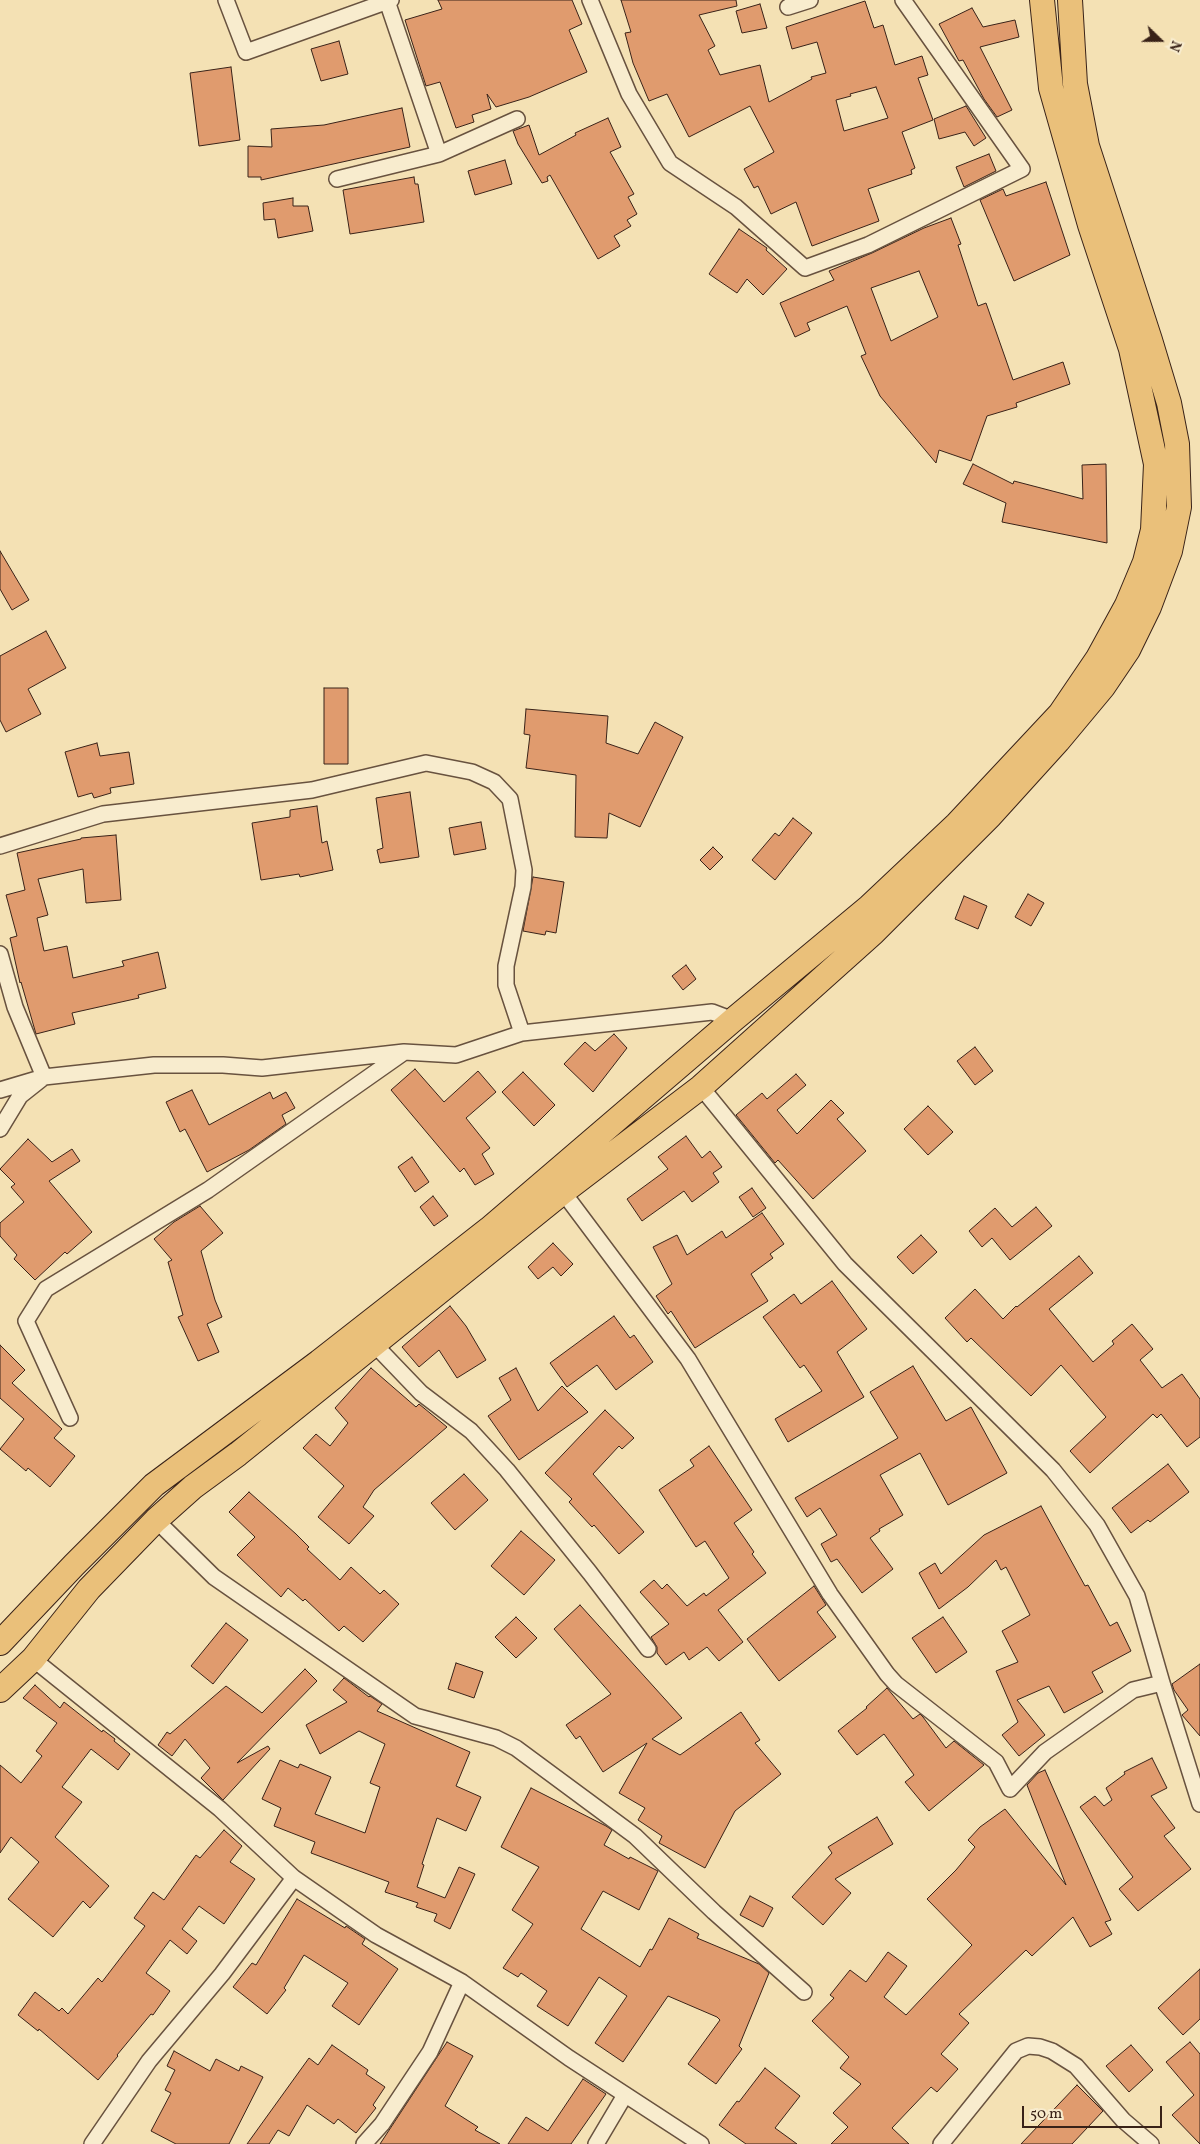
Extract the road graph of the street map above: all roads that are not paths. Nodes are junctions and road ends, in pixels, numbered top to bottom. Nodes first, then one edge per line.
1 (226, 0) edge
2 (590, 0) edge
3 (810, 0) edge
4 (903, 0) edge
5 (1042, 0) edge
6 (1070, 0) edge
7 (389, 1) edge
8 (788, 7) dead end
9 (517, 119) dead end
10 (439, 154) junction
11 (337, 179) dead end
12 (0, 846) edge
13 (0, 954) edge
14 (733, 1020) junction
15 (522, 1033) junction
16 (404, 1052) junction
17 (44, 1077) junction
18 (701, 1087) junction
19 (0, 1090) edge
20 (0, 1129) edge
21 (563, 1192) junction
22 (373, 1343) junction
23 (70, 1418) dead end
24 (156, 1520) junction
25 (0, 1643) edge
26 (648, 1649) dead end
27 (33, 1659) junction
28 (1162, 1683) junction
29 (0, 1690) edge
30 (1200, 1804) edge
31 (294, 1878) junction
32 (462, 1982) junction
33 (804, 1992) dead end
34 (624, 2095) junction
35 (92, 2144) edge
36 (364, 2144) edge
37 (596, 2144) edge
38 (701, 2144) edge
39 (941, 2144) edge
40 (1151, 2144) edge

1 - 7 street
2 - 4 street
3 - 8 street
5 - 14 main road
6 - 18 main road
7 - 10 street
9 - 10 street
10 - 11 street
12 - 15 street
13 - 17 street
14 - 15 street
14 - 25 main road
15 - 16 street
16 - 17 street
16 - 23 street
17 - 19 street
17 - 20 street
18 - 21 main road
18 - 28 street
21 - 22 main road
21 - 28 street
22 - 24 main road
22 - 26 street
24 - 27 main road
24 - 33 street
27 - 29 main road
27 - 31 street
28 - 30 street
31 - 32 street
31 - 35 street
32 - 34 street
32 - 36 street
34 - 37 street
34 - 38 street
39 - 40 street

